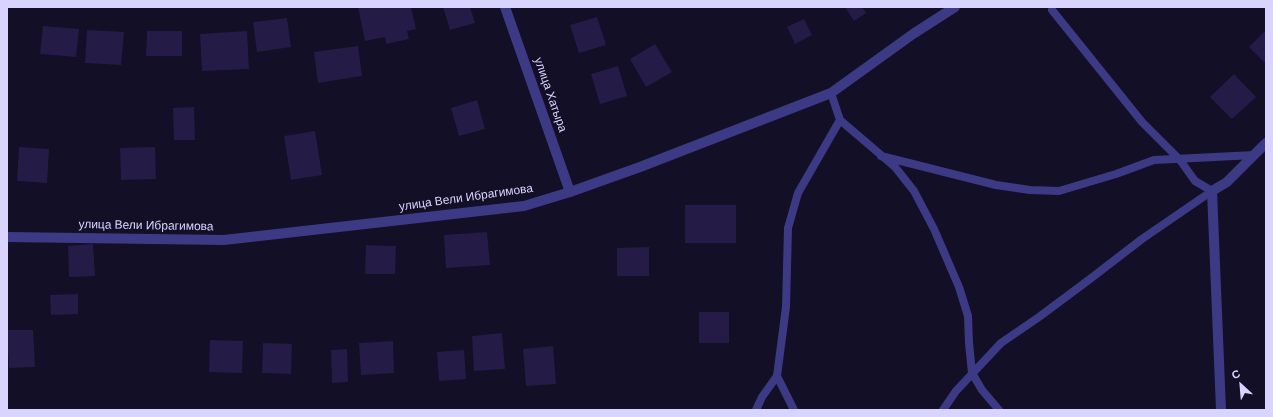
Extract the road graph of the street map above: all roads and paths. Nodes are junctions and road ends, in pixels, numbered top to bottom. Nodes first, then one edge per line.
1 (505, 7) edge
2 (955, 7) edge
3 (1052, 10) dead end
4 (831, 93) junction
5 (840, 120) junction
6 (1266, 143) edge
7 (1255, 155) junction
8 (881, 156) junction
9 (1180, 160) junction
10 (1212, 191) junction
11 (570, 192) junction
12 (7, 237) edge
13 (972, 373) junction
14 (777, 376) junction
15 (756, 410) edge
16 (794, 410) edge
17 (943, 410) edge
18 (999, 410) edge
19 (1221, 410) edge

1 - 11 street, улица Хатыра
2 - 4 street, улица Вели Ибрагимова
3 - 9 lane
4 - 5 lane
4 - 11 street, улица Вели Ибрагимова
5 - 8 lane
5 - 14 lane
6 - 7 street
7 - 9 lane
7 - 10 street
8 - 9 lane
8 - 13 lane
9 - 10 lane
10 - 13 lane
10 - 19 street
11 - 12 street, улица Вели Ибрагимова
13 - 17 lane
13 - 18 lane
14 - 15 lane
14 - 16 lane

